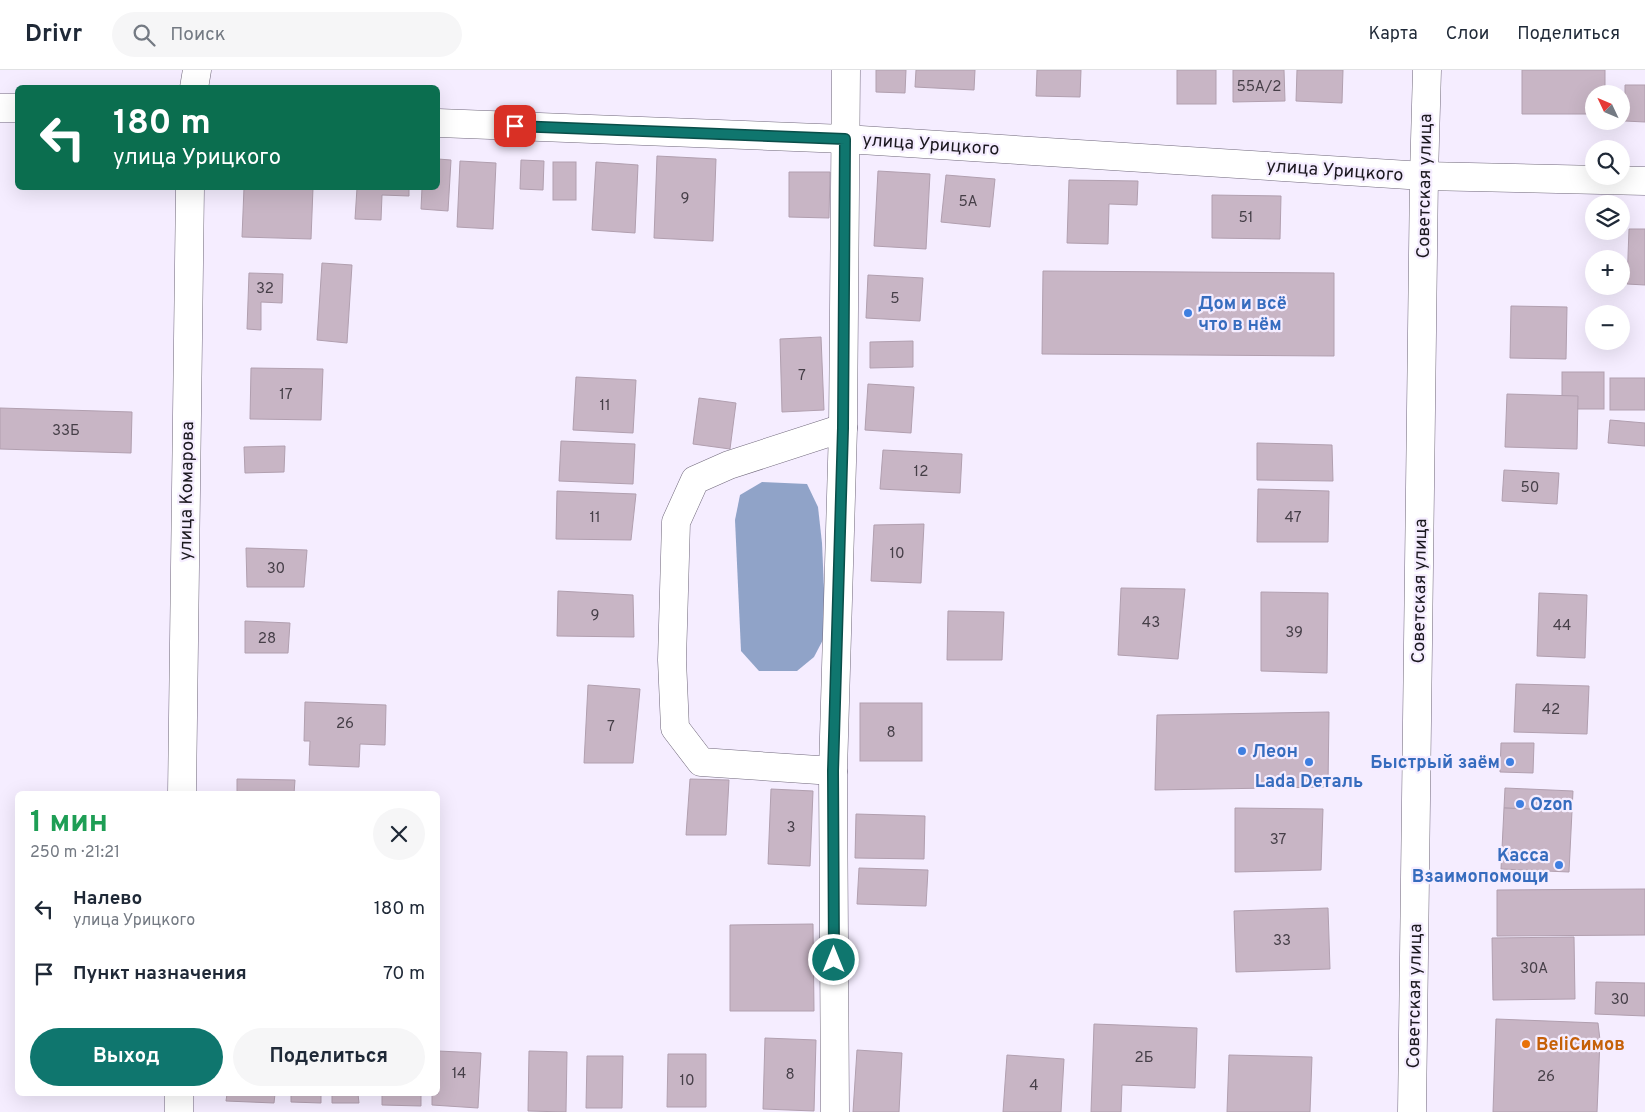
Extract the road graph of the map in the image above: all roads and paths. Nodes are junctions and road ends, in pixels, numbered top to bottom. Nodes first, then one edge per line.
1 (197, 70) edge
2 (846, 70) edge
3 (1426, 70) edge
4 (194, 85) edge
5 (0, 108) edge
6 (15, 108) edge
7 (440, 123) edge
8 (845, 139) junction
9 (1424, 176) junction
10 (1645, 181) edge
11 (190, 190) edge
12 (843, 428) junction
13 (833, 771) junction
14 (182, 791) edge
15 (179, 1096) edge
16 (178, 1112) edge
17 (835, 1112) edge
18 (1412, 1112) edge

1 - 4 street
2 - 8 street
3 - 9 street, Советская улица
5 - 6 street
7 - 8 street, улица Урицкого
8 - 9 street, улица Урицкого
8 - 12 street
9 - 10 street, улица Урицкого
9 - 18 street, Советская улица
11 - 14 street, улица Комарова
12 - 13 street
12 - 13 street
13 - 17 street
15 - 16 street

